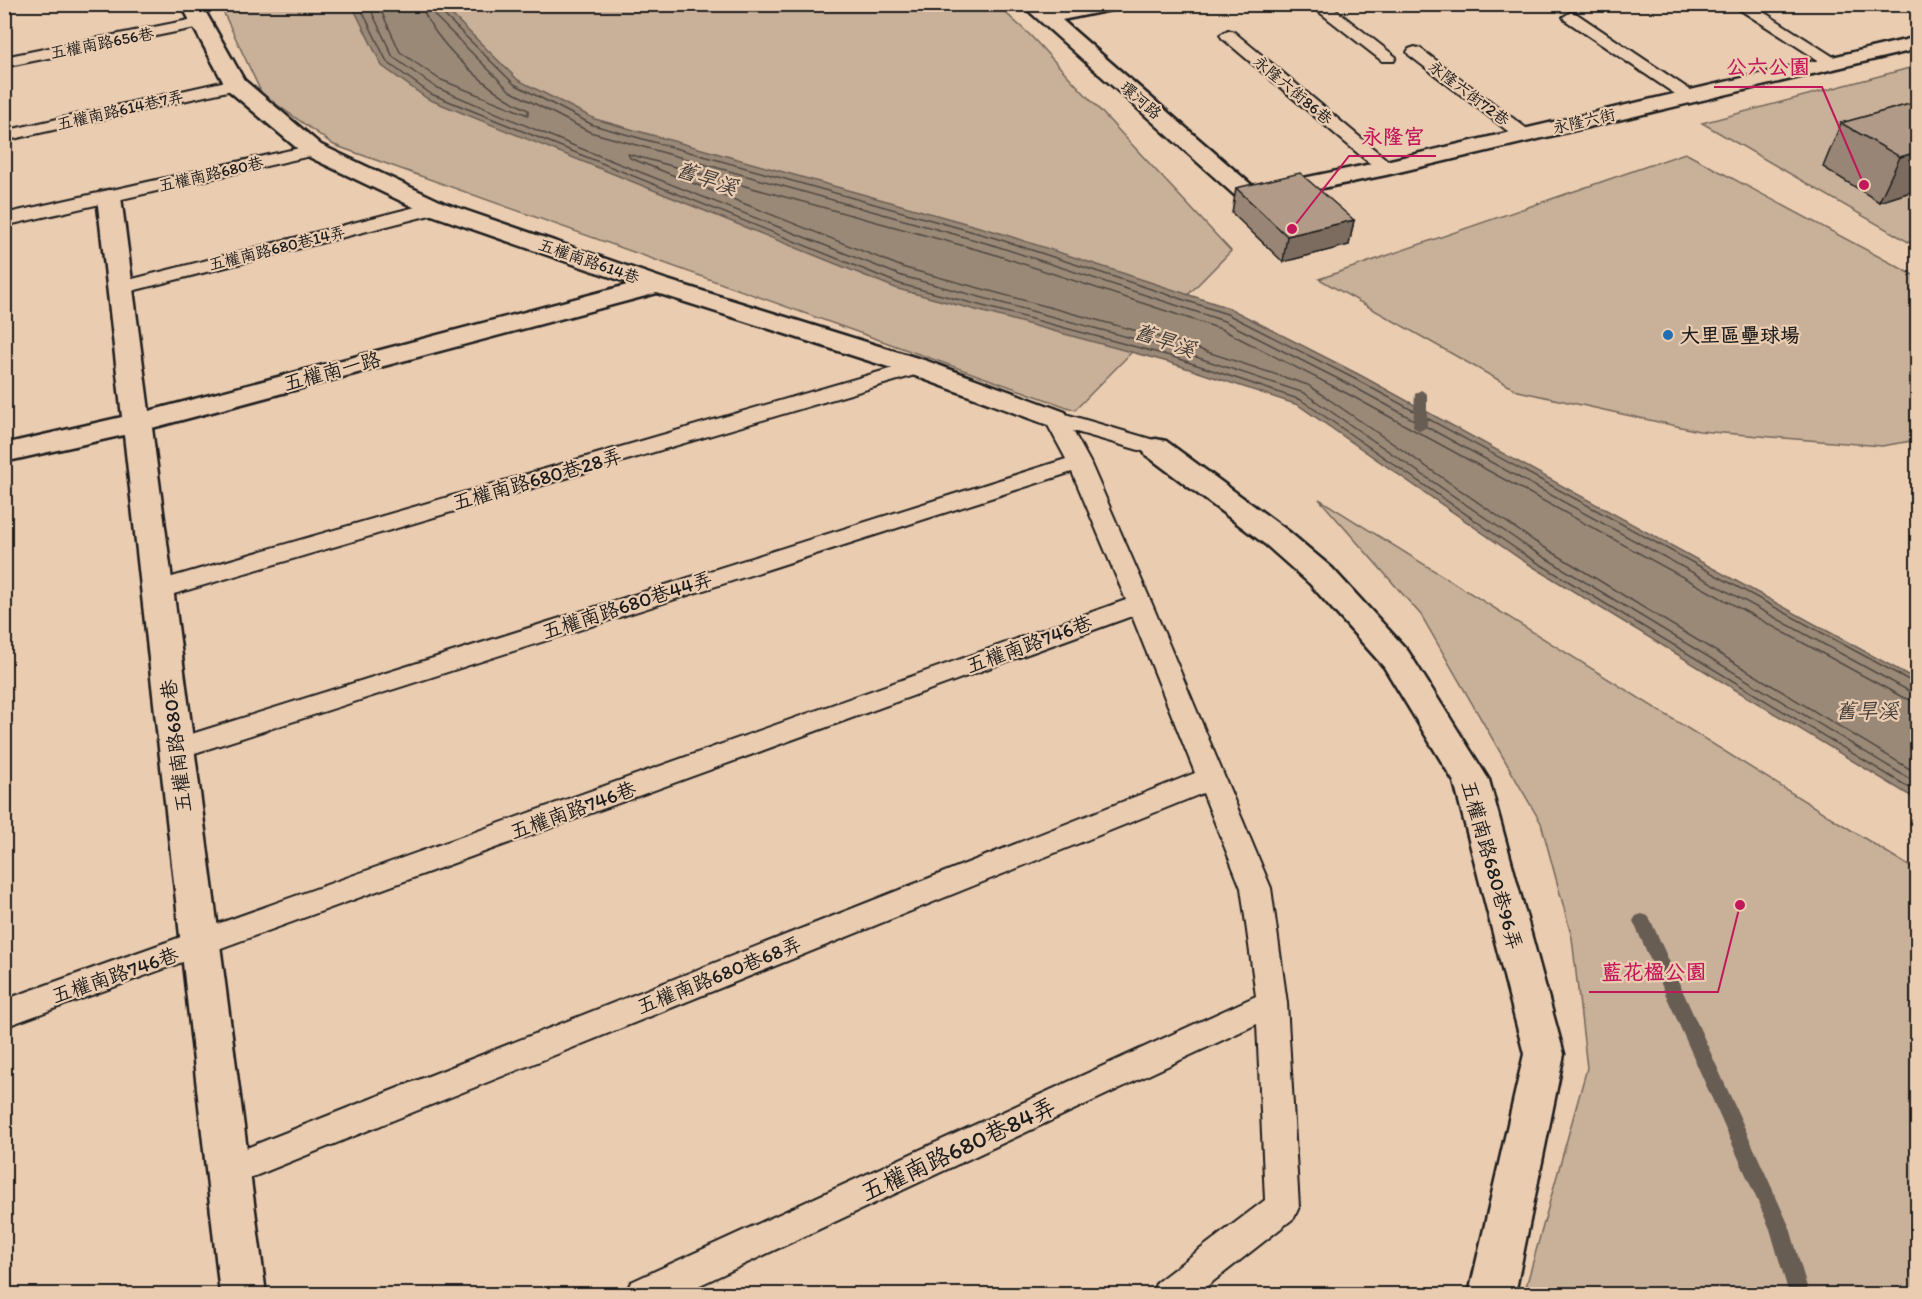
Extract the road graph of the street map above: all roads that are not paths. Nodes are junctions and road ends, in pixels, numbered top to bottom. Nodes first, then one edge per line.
1 (1114, 4) edge
2 (1317, 4) edge
3 (1739, 4) edge
4 (1039, 11) edge
5 (195, 14) edge
6 (1571, 17) dead end
7 (1228, 35) dead end
8 (1917, 43) edge
9 (1415, 52) dead end
10 (1388, 57) dead end
11 (4, 62) edge
12 (1835, 63) junction
13 (235, 84) junction
14 (1690, 96) junction
15 (1524, 135) junction
16 (4, 136) edge
17 (313, 150) junction
18 (1386, 168) junction
19 (1250, 196) joint
20 (109, 197) junction
21 (435, 208) junction
22 (4, 220) edge
23 (658, 285) junction
24 (120, 288) junction
25 (917, 367) junction
26 (1055, 418) junction
27 (136, 423) junction
28 (1156, 448) joint
29 (4, 453) edge
30 (1079, 462) junction
31 (157, 590) junction
32 (1140, 604) junction
33 (176, 749) junction
34 (1211, 778) junction
35 (200, 945) junction
36 (1272, 1003) junction
37 (4, 1014) edge
38 (228, 1171) junction
39 (243, 1294) edge
40 (644, 1294) edge
41 (1169, 1294) edge
42 (1492, 1294) edge

1 - 4 street
2 - 10 lane
3 - 12 lane
4 - 19 street, 環河路
5 - 11 lane, 五權南路656巷
5 - 13 street, 五權南路614巷
6 - 14 lane
7 - 18 lane, 永隆六街86巷
8 - 12 street, 永隆六街
9 - 15 lane, 永隆六街72巷
12 - 14 street, 永隆六街
13 - 16 lane, 五權南路614巷7弄
13 - 17 street, 五權南路614巷
14 - 15 street, 永隆六街
15 - 18 street, 永隆六街
17 - 20 lane, 五權南路680巷
17 - 21 street, 五權南路614巷
18 - 19 street, 永隆六街
20 - 22 lane, 五權南路680巷
20 - 24 street, 五權南路680巷
21 - 23 street, 五權南路614巷
21 - 24 lane, 五權南路680巷14弄
23 - 25 street, 五權南路614巷
23 - 27 street, 五權南一路
24 - 27 street, 五權南路680巷
25 - 26 street, 五權南路614巷
25 - 31 lane, 五權南路680巷28弄
26 - 28 lane
26 - 30 lane
27 - 29 street, 五權南一路
27 - 31 street, 五權南路680巷
28 - 42 street, 五權南路680巷96弄
30 - 32 lane
30 - 33 lane, 五權南路680巷44弄
31 - 33 street, 五權南路680巷
32 - 34 lane
32 - 35 lane, 五權南路746巷
33 - 35 street, 五權南路680巷
34 - 36 lane
34 - 38 lane, 五權南路680巷68弄
35 - 37 lane, 五權南路746巷
35 - 38 street, 五權南路680巷
36 - 40 lane, 五權南路680巷84弄
36 - 41 lane
38 - 39 street, 五權南路680巷

